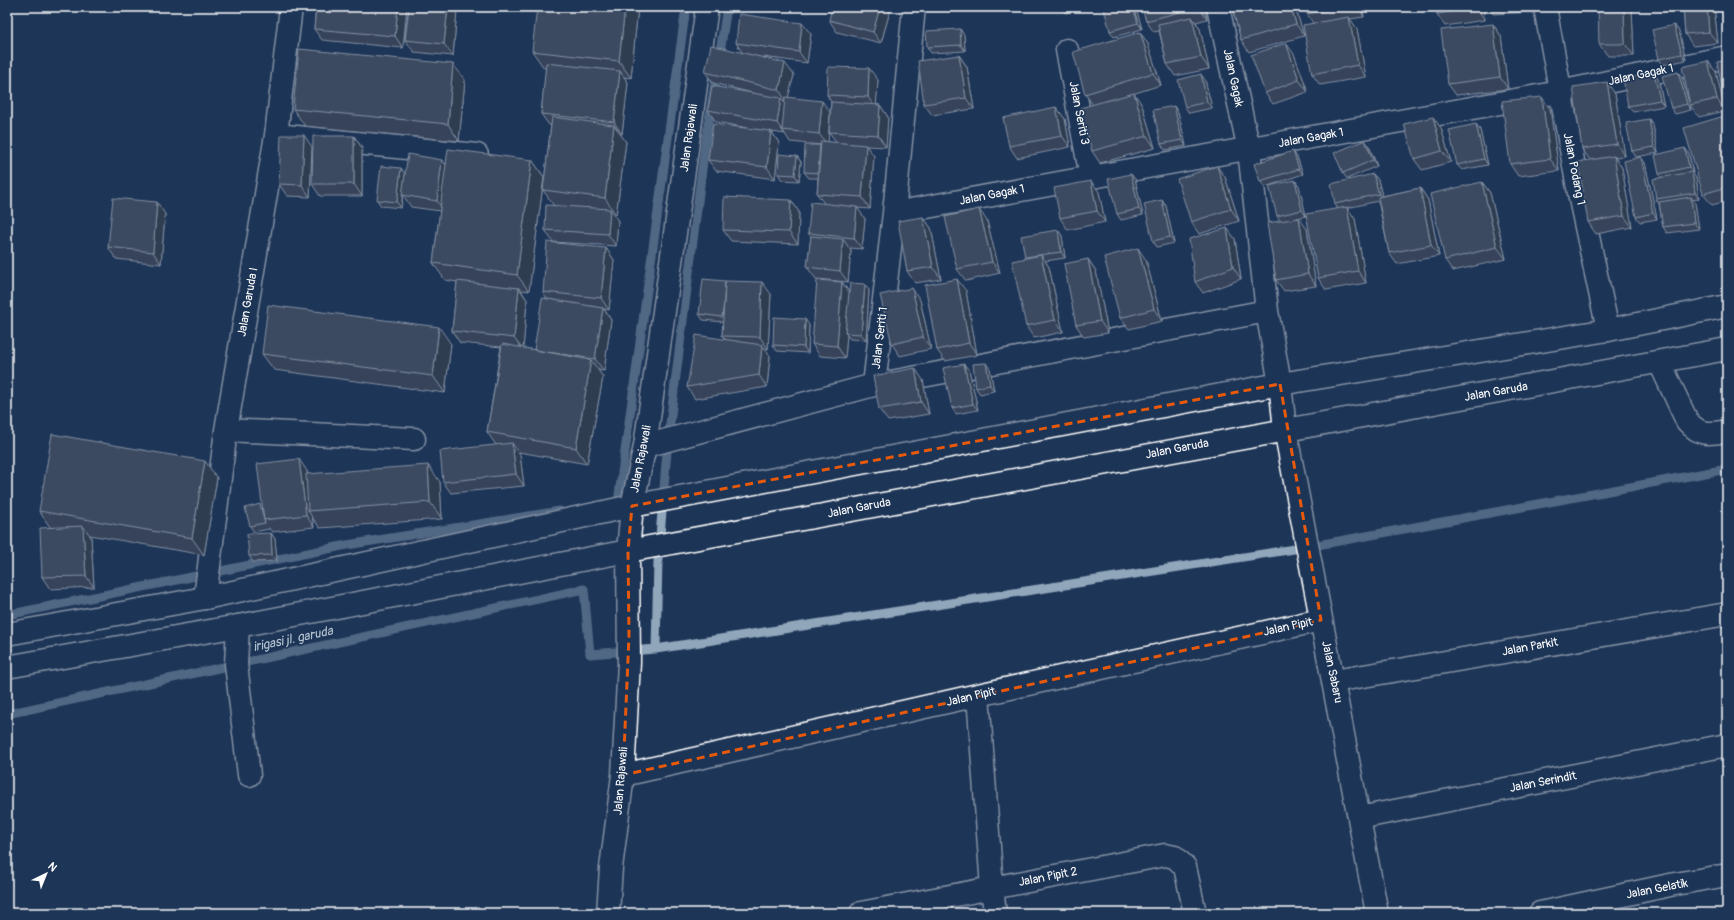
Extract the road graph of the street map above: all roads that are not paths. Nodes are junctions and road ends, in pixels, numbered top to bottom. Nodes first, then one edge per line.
1 (291, 7) edge
2 (707, 7) edge
3 (914, 7) edge
4 (1218, 7) edge
5 (1545, 7) edge
6 (1067, 50) dead end
7 (1727, 57) edge
8 (1560, 92) junction
9 (276, 135) junction
10 (1249, 150) junction
11 (498, 156) edge
12 (1091, 177) junction
13 (894, 213) junction
14 (1727, 306) edge
15 (1267, 311) junction
16 (1608, 330) junction
17 (1727, 349) edge
18 (1660, 362) junction
19 (1280, 384) junction
20 (874, 385) junction
21 (1285, 429) junction
22 (226, 430) junction
23 (1727, 431) edge
24 (414, 439) dead end
25 (645, 446) junction
26 (632, 506) junction
27 (628, 551) junction
28 (205, 598) junction
29 (1727, 614) edge
30 (1320, 620) junction
31 (238, 626) junction
32 (7, 634) edge
33 (7, 666) edge
34 (1334, 681) junction
35 (978, 695) junction
36 (1727, 745) edge
37 (249, 775) dead end
38 (623, 775) junction
39 (1359, 818) junction
40 (1727, 876) edge
41 (992, 888) junction
42 (608, 913) edge
43 (861, 913) edge
44 (995, 913) edge
45 (1195, 913) edge
46 (1377, 913) edge
47 (1540, 913) edge

1 - 9 street, Jalan Garuda I
2 - 25 street, Jalan Rajawali
3 - 13 street, Jalan Seriti 1
4 - 10 street, Jalan Gagak
5 - 8 street, Jalan Podang 1
6 - 12 street, Jalan Seriti 3
7 - 8 street, Jalan Gagak 1
8 - 10 street, Jalan Gagak 1
8 - 16 street, Jalan Podang 1
9 - 11 street
9 - 22 street, Jalan Garuda I
10 - 12 street, Jalan Gagak 1
10 - 15 street, Jalan Gagak
12 - 13 street, Jalan Gagak 1
13 - 20 street, Jalan Seriti 1
14 - 16 street
15 - 19 street, Jalan Sabaru
15 - 20 street
16 - 19 street
17 - 18 street, Jalan Garuda
18 - 21 street, Jalan Garuda
18 - 23 street
19 - 21 street, Jalan Sabaru
19 - 26 street
20 - 25 street, Jalan Seriti 1
21 - 27 street, Jalan Garuda
21 - 30 street, Jalan Sabaru
22 - 24 street
22 - 28 street, Jalan Garuda I
25 - 26 street, Jalan Rajawali
26 - 27 street, Jalan Rajawali
26 - 28 street
27 - 31 street, Jalan Garuda
27 - 38 street, Jalan Rajawali
28 - 32 street
29 - 34 street, Jalan Parkit
30 - 34 street, Jalan Sabaru
30 - 35 street, Jalan Pipit
31 - 33 street, Jalan Garuda
31 - 37 street
34 - 39 street, Jalan Sabaru
35 - 38 street, Jalan Pipit
35 - 41 street
36 - 39 street, Jalan Serindit
38 - 42 street, Jalan Rajawali
39 - 46 street, Jalan Sabaru
40 - 47 street, Jalan Gelatik
41 - 43 street, Jalan Pipit 2
41 - 44 street
41 - 45 street, Jalan Pipit 2

